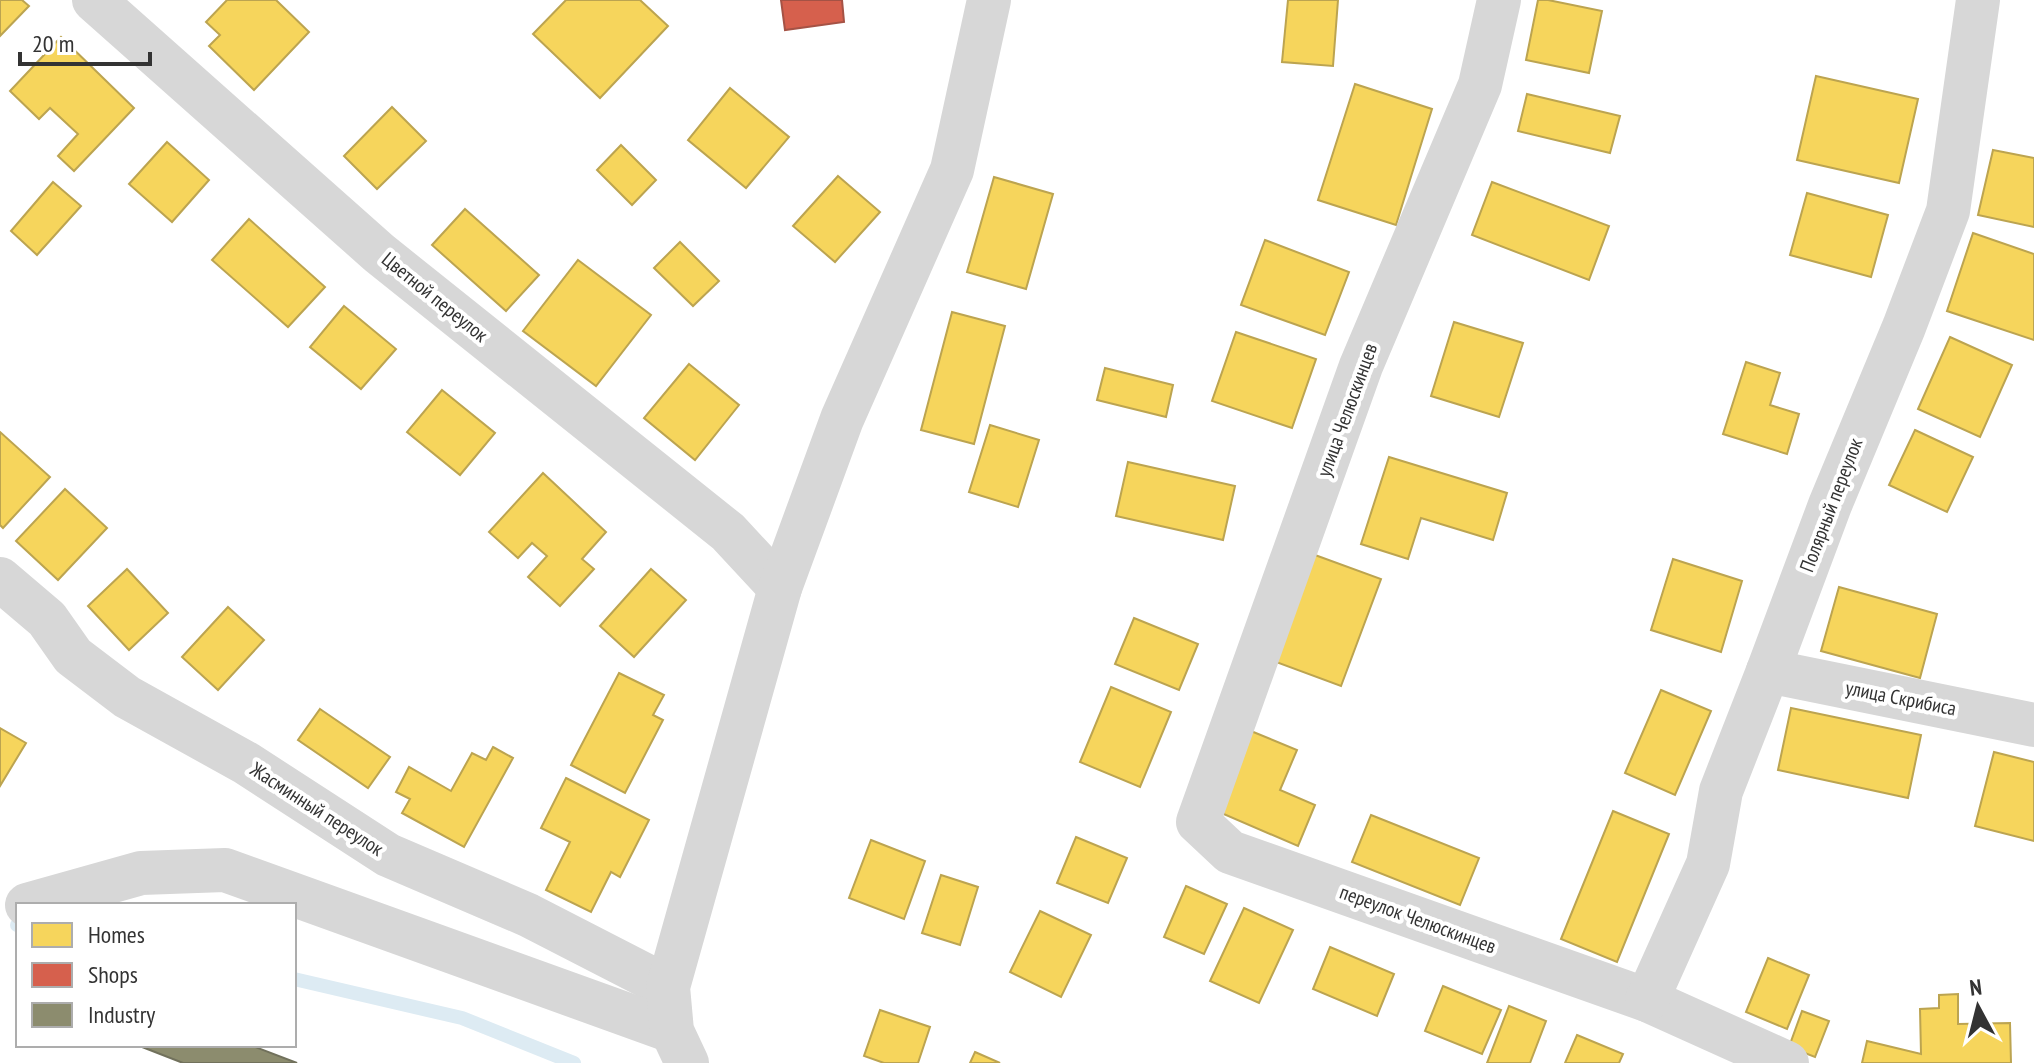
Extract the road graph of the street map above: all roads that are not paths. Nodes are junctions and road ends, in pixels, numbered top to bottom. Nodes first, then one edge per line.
1 (94, 0) edge
2 (989, 0) edge
3 (1499, 0) edge
4 (1978, 0) edge
5 (0, 579) edge
6 (780, 588) junction
7 (1768, 671) junction
8 (2034, 725) edge
9 (1198, 822) joint
10 (34, 903) edge
11 (668, 987) junction
12 (1647, 1000) junction
13 (680, 1047) edge
14 (1787, 1063) edge

1 - 6 street, Цветной переулок
2 - 6 street
3 - 9 street, улица Челюскинцев
4 - 7 street, Полярный переулок
5 - 11 street, Жасминный переулок
6 - 11 street
7 - 8 street, улица Скрибиса
7 - 12 street, Полярный переулок
9 - 12 street, переулок Челюскинцев
10 - 13 street
11 - 13 street
12 - 14 street

